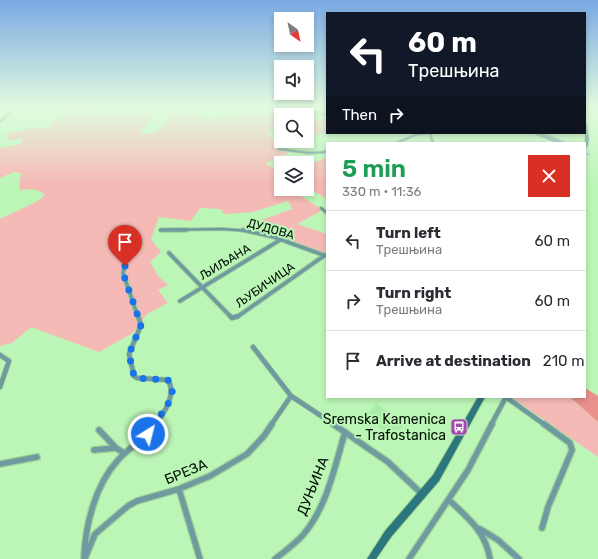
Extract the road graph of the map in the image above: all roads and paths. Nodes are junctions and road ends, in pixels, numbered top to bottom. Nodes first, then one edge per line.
1 (586, 132) edge
2 (421, 134) edge
3 (538, 134) edge
4 (399, 142) edge
5 (558, 142) edge
6 (586, 144) edge
7 (279, 149) dead end
8 (326, 152) edge
9 (321, 208) dead end
10 (326, 212) edge
11 (160, 230) dead end
12 (280, 240) junction
13 (169, 253) dead end
14 (326, 256) edge
15 (125, 266) dead end
16 (202, 288) junction
17 (180, 300) dead end
18 (253, 347) dead end
19 (0, 354) edge
20 (0, 387) edge
21 (291, 396) junction
22 (481, 398) edge
23 (505, 398) edge
24 (507, 398) edge
25 (99, 430) dead end
26 (345, 432) junction
27 (116, 448) junction
28 (94, 450) dead end
29 (124, 453) junction
30 (37, 457) dead end
31 (0, 464) edge
32 (179, 489) junction
33 (423, 494) junction
34 (449, 500) junction
35 (542, 528) dead end
36 (479, 529) junction
37 (85, 559) edge
38 (200, 559) edge
39 (275, 559) edge
40 (371, 559) edge
41 (409, 559) edge
42 (490, 559) edge
43 (519, 559) edge

1 - 6 main road
2 - 4 street
3 - 5 street
7 - 8 street
9 - 10 street
11 - 12 street, ДУДОВА
12 - 14 street, ДУДОВА
12 - 16 street, ЉИЉАНА
13 - 16 street, ЉУБИЧИЦА
14 - 16 street, ЉУБИЧИЦА
15 - 29 street
16 - 17 street, ЉИЉАНА
18 - 21 street
19 - 20 street
21 - 26 street
21 - 32 street, БРЕЗА
22 - 33 main road
23 - 34 street
24 - 35 street
25 - 27 street
26 - 33 street
26 - 39 street, ДУЊИНА
27 - 28 street
27 - 29 street
29 - 37 street
30 - 31 street
32 - 37 street, БРЕЗА
32 - 38 street
33 - 40 main road
34 - 36 street
34 - 41 street
36 - 42 street
36 - 43 street

